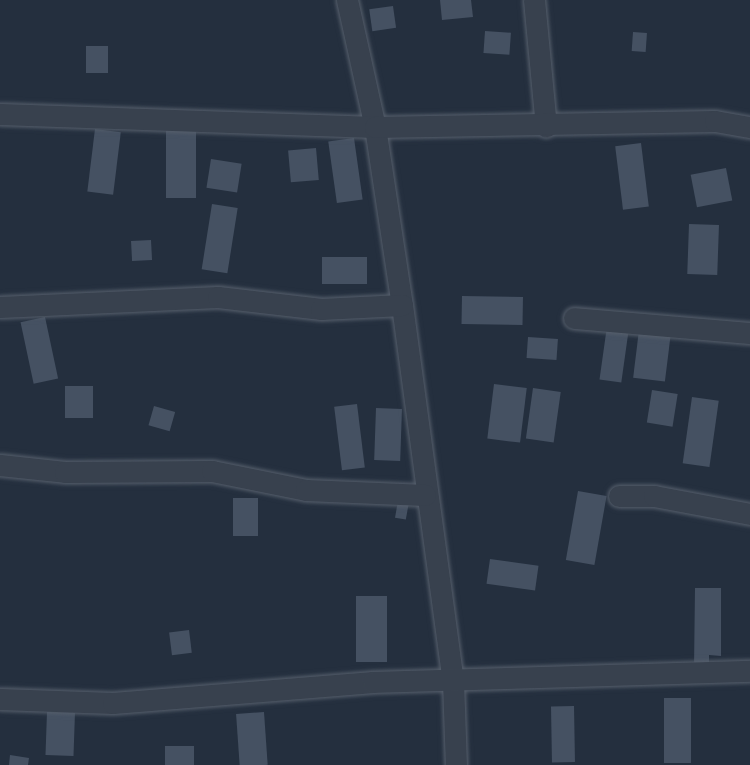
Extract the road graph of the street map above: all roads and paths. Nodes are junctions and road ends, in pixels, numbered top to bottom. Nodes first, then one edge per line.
1 (347, 0) edge
2 (534, 0) edge
3 (0, 114) edge
4 (546, 126) junction
5 (375, 127) junction
6 (750, 127) edge
7 (402, 305) junction
8 (0, 307) edge
9 (574, 318) dead end
10 (750, 333) edge
11 (0, 465) edge
12 (425, 495) junction
13 (619, 496) dead end
14 (750, 514) edge
15 (750, 671) edge
16 (453, 681) junction
17 (0, 699) edge
18 (456, 765) edge

1 - 5 street
2 - 4 street
3 - 5 street
4 - 5 street
4 - 6 street
5 - 7 street
7 - 8 street
7 - 12 street
9 - 10 street
11 - 12 street
12 - 16 street
13 - 14 street
15 - 16 street
16 - 17 street
16 - 18 street

